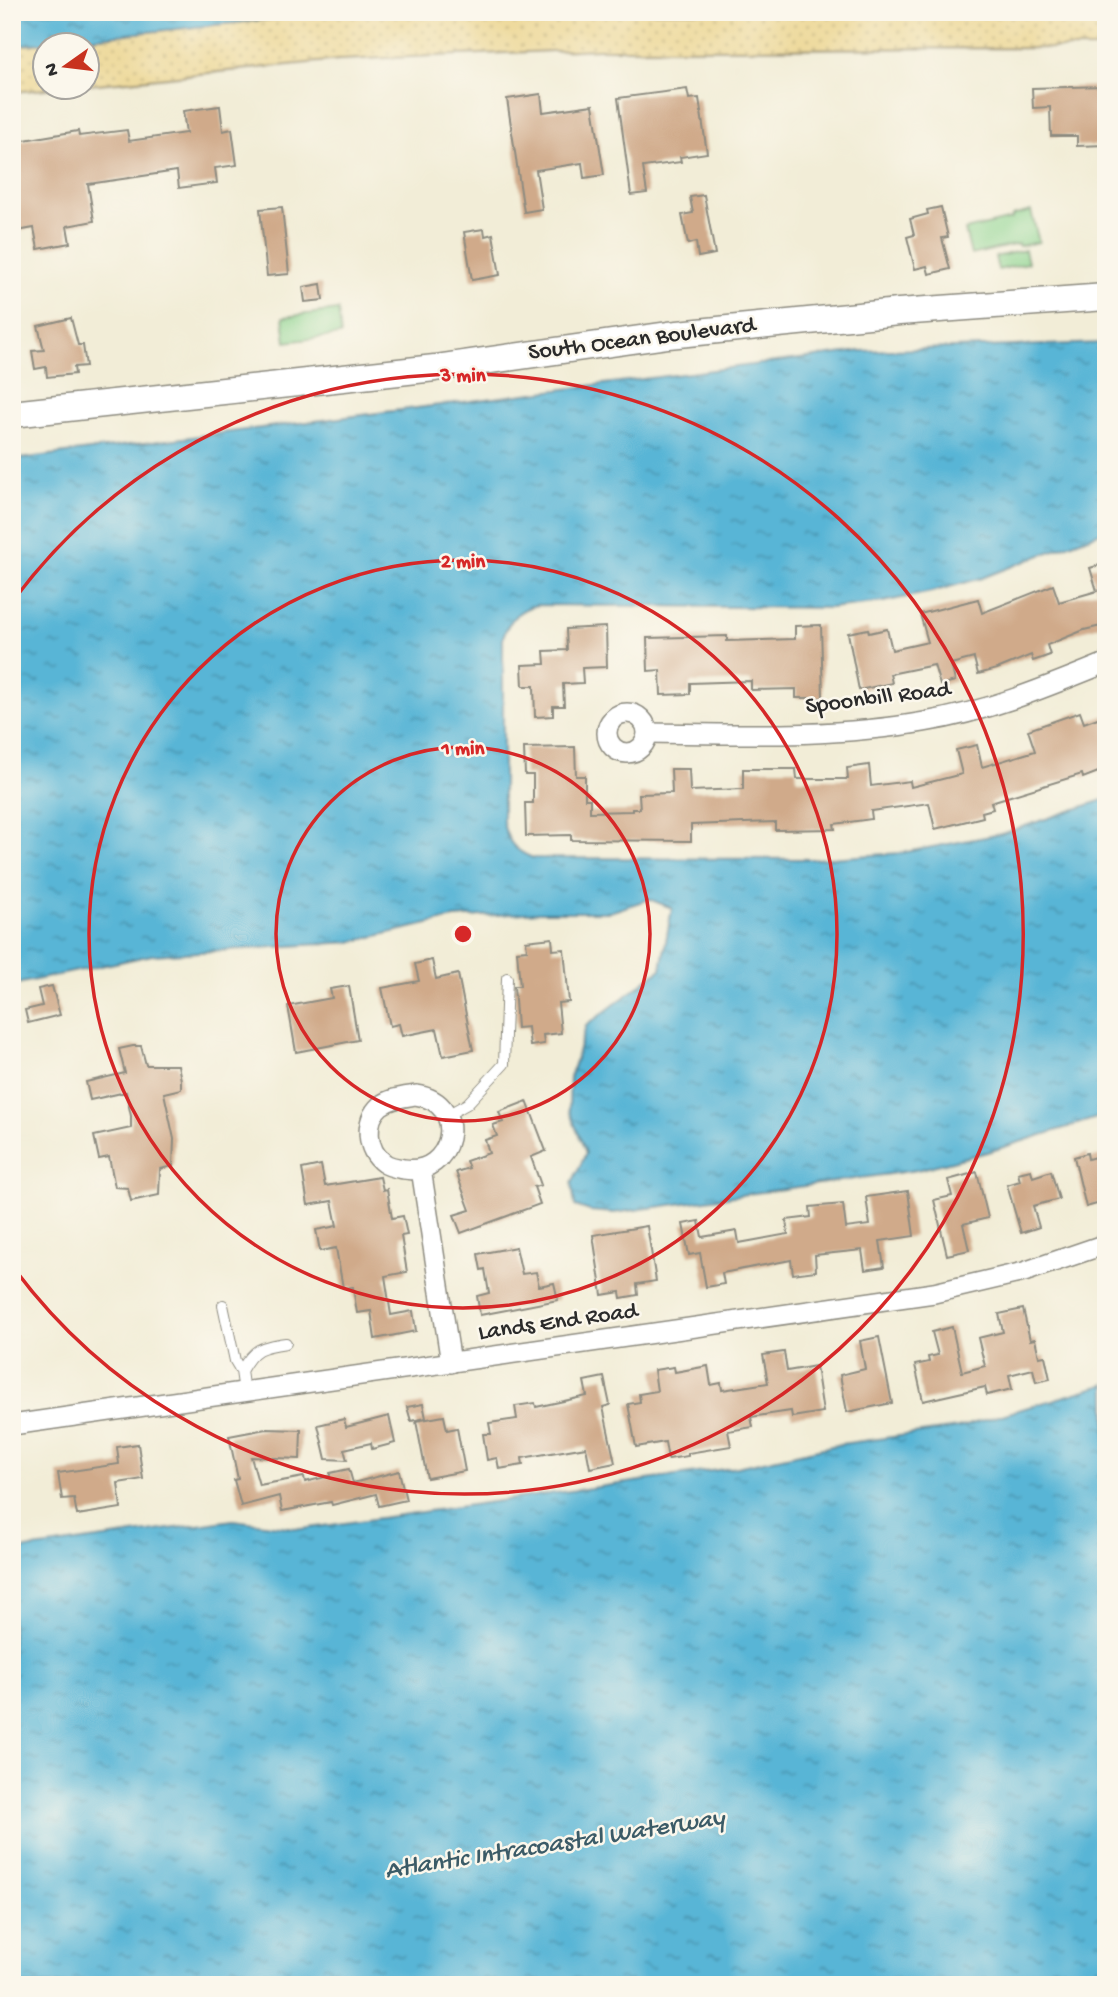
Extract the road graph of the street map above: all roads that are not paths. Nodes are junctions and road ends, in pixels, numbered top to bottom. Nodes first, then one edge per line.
1 (1106, 297) edge
2 (12, 414) edge
3 (1106, 663) edge
4 (648, 733) dead end
5 (507, 978) dead end
6 (447, 1115) junction
7 (421, 1169) junction
8 (1106, 1244) edge
9 (223, 1305) dead end
10 (286, 1343) dead end
11 (451, 1363) junction
12 (241, 1371) junction
13 (244, 1392) junction
14 (12, 1424) edge

1 - 2 main road, South Ocean Boulevard
3 - 4 street, Spoonbill Road
5 - 6 lane
6 - 7 street
6 - 7 street
7 - 11 street
8 - 11 street, Lands End Road
9 - 12 lane
10 - 12 lane
11 - 13 street, Lands End Road
12 - 13 lane
13 - 14 street, Lands End Road

